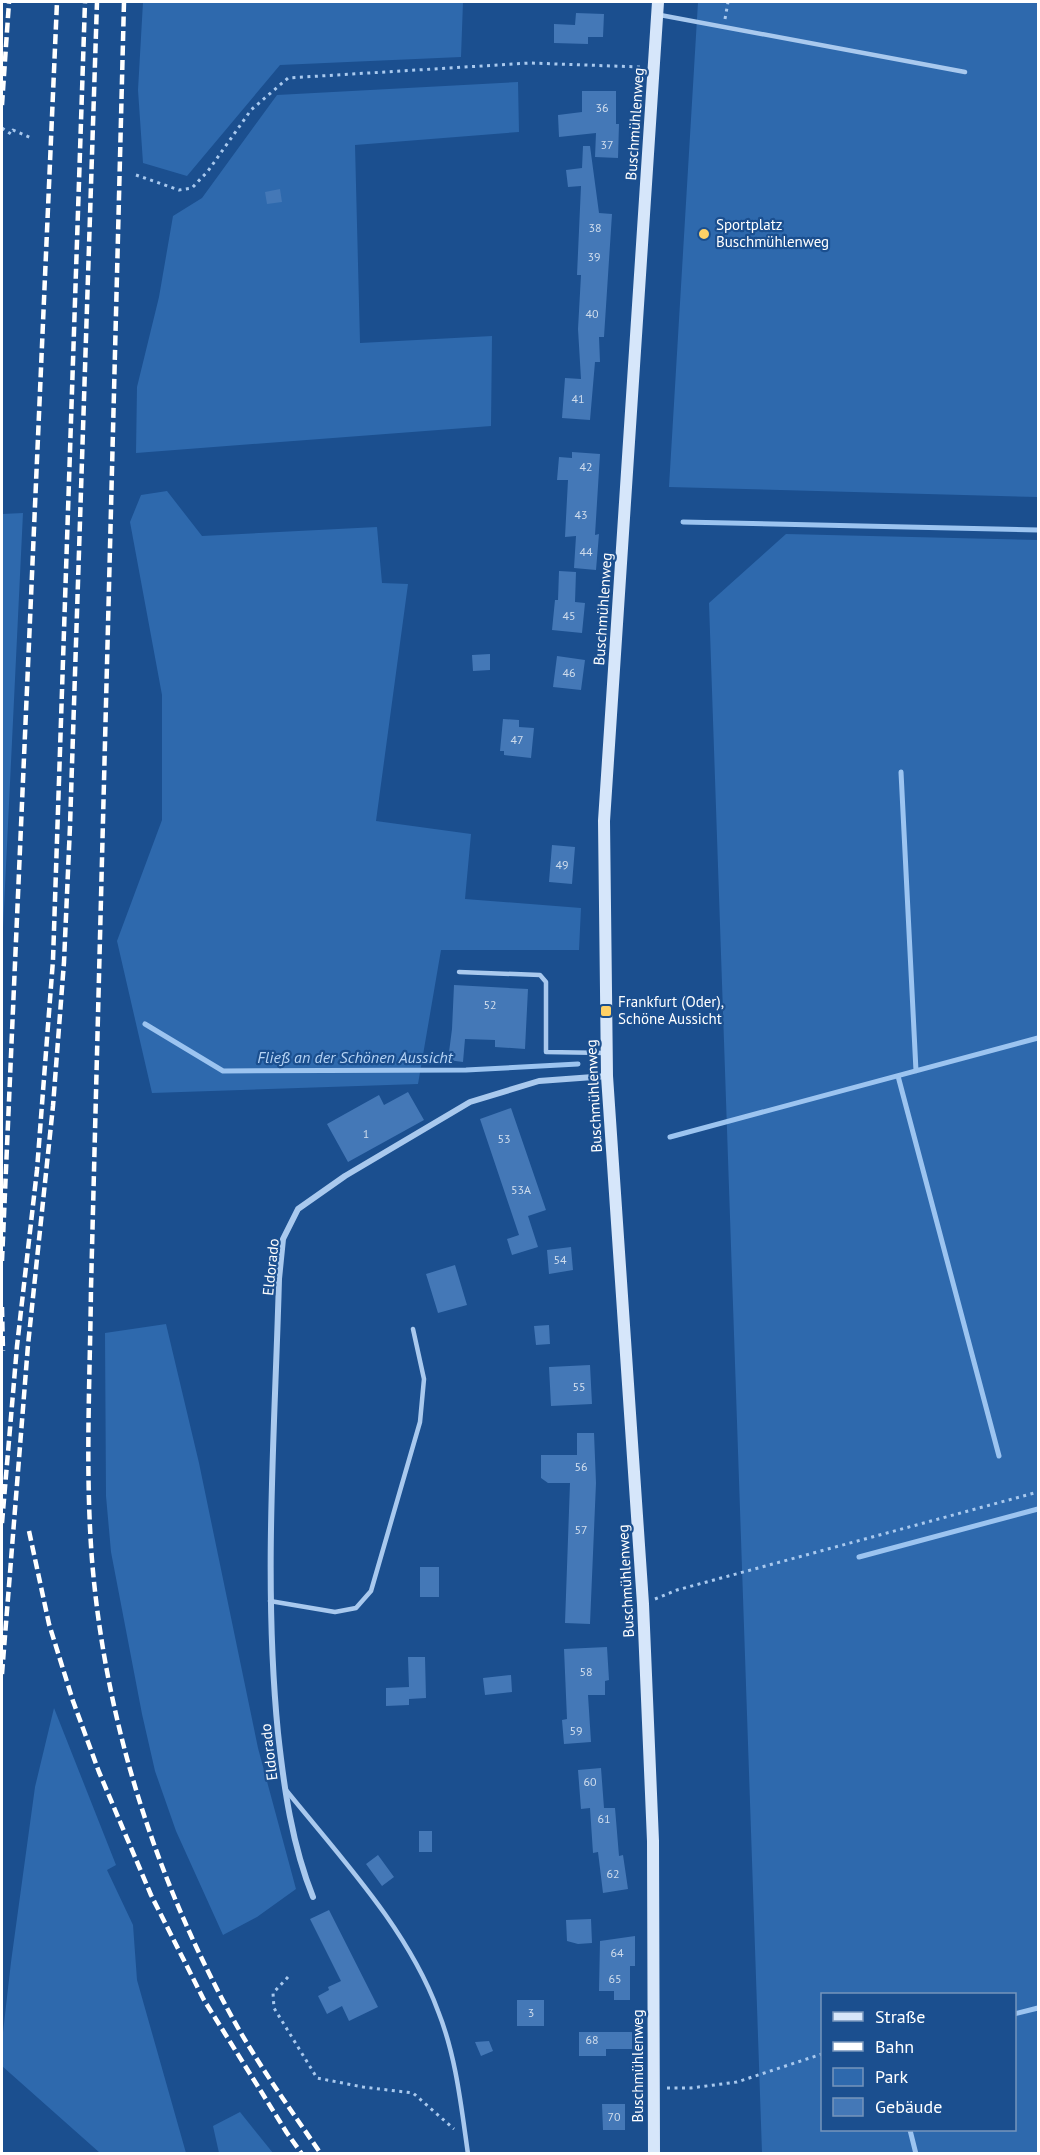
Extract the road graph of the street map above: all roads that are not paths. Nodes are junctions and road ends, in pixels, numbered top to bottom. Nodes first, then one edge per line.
1 (657, 8) edge
2 (965, 72) dead end
3 (459, 972) dead end
4 (606, 1053) junction
5 (607, 1076) junction
6 (413, 1329) dead end
7 (270, 1601) junction
8 (286, 1790) junction
9 (312, 1897) dead end
10 (468, 2154) edge
11 (654, 2154) edge

1 - 2 lane
1 - 4 street, Buschmühlenweg
3 - 4 lane
4 - 5 street, Buschmühlenweg
5 - 7 street, Eldorado
5 - 11 street, Buschmühlenweg
6 - 7 lane
7 - 8 street, Eldorado
8 - 9 street, Eldorado
8 - 10 lane

